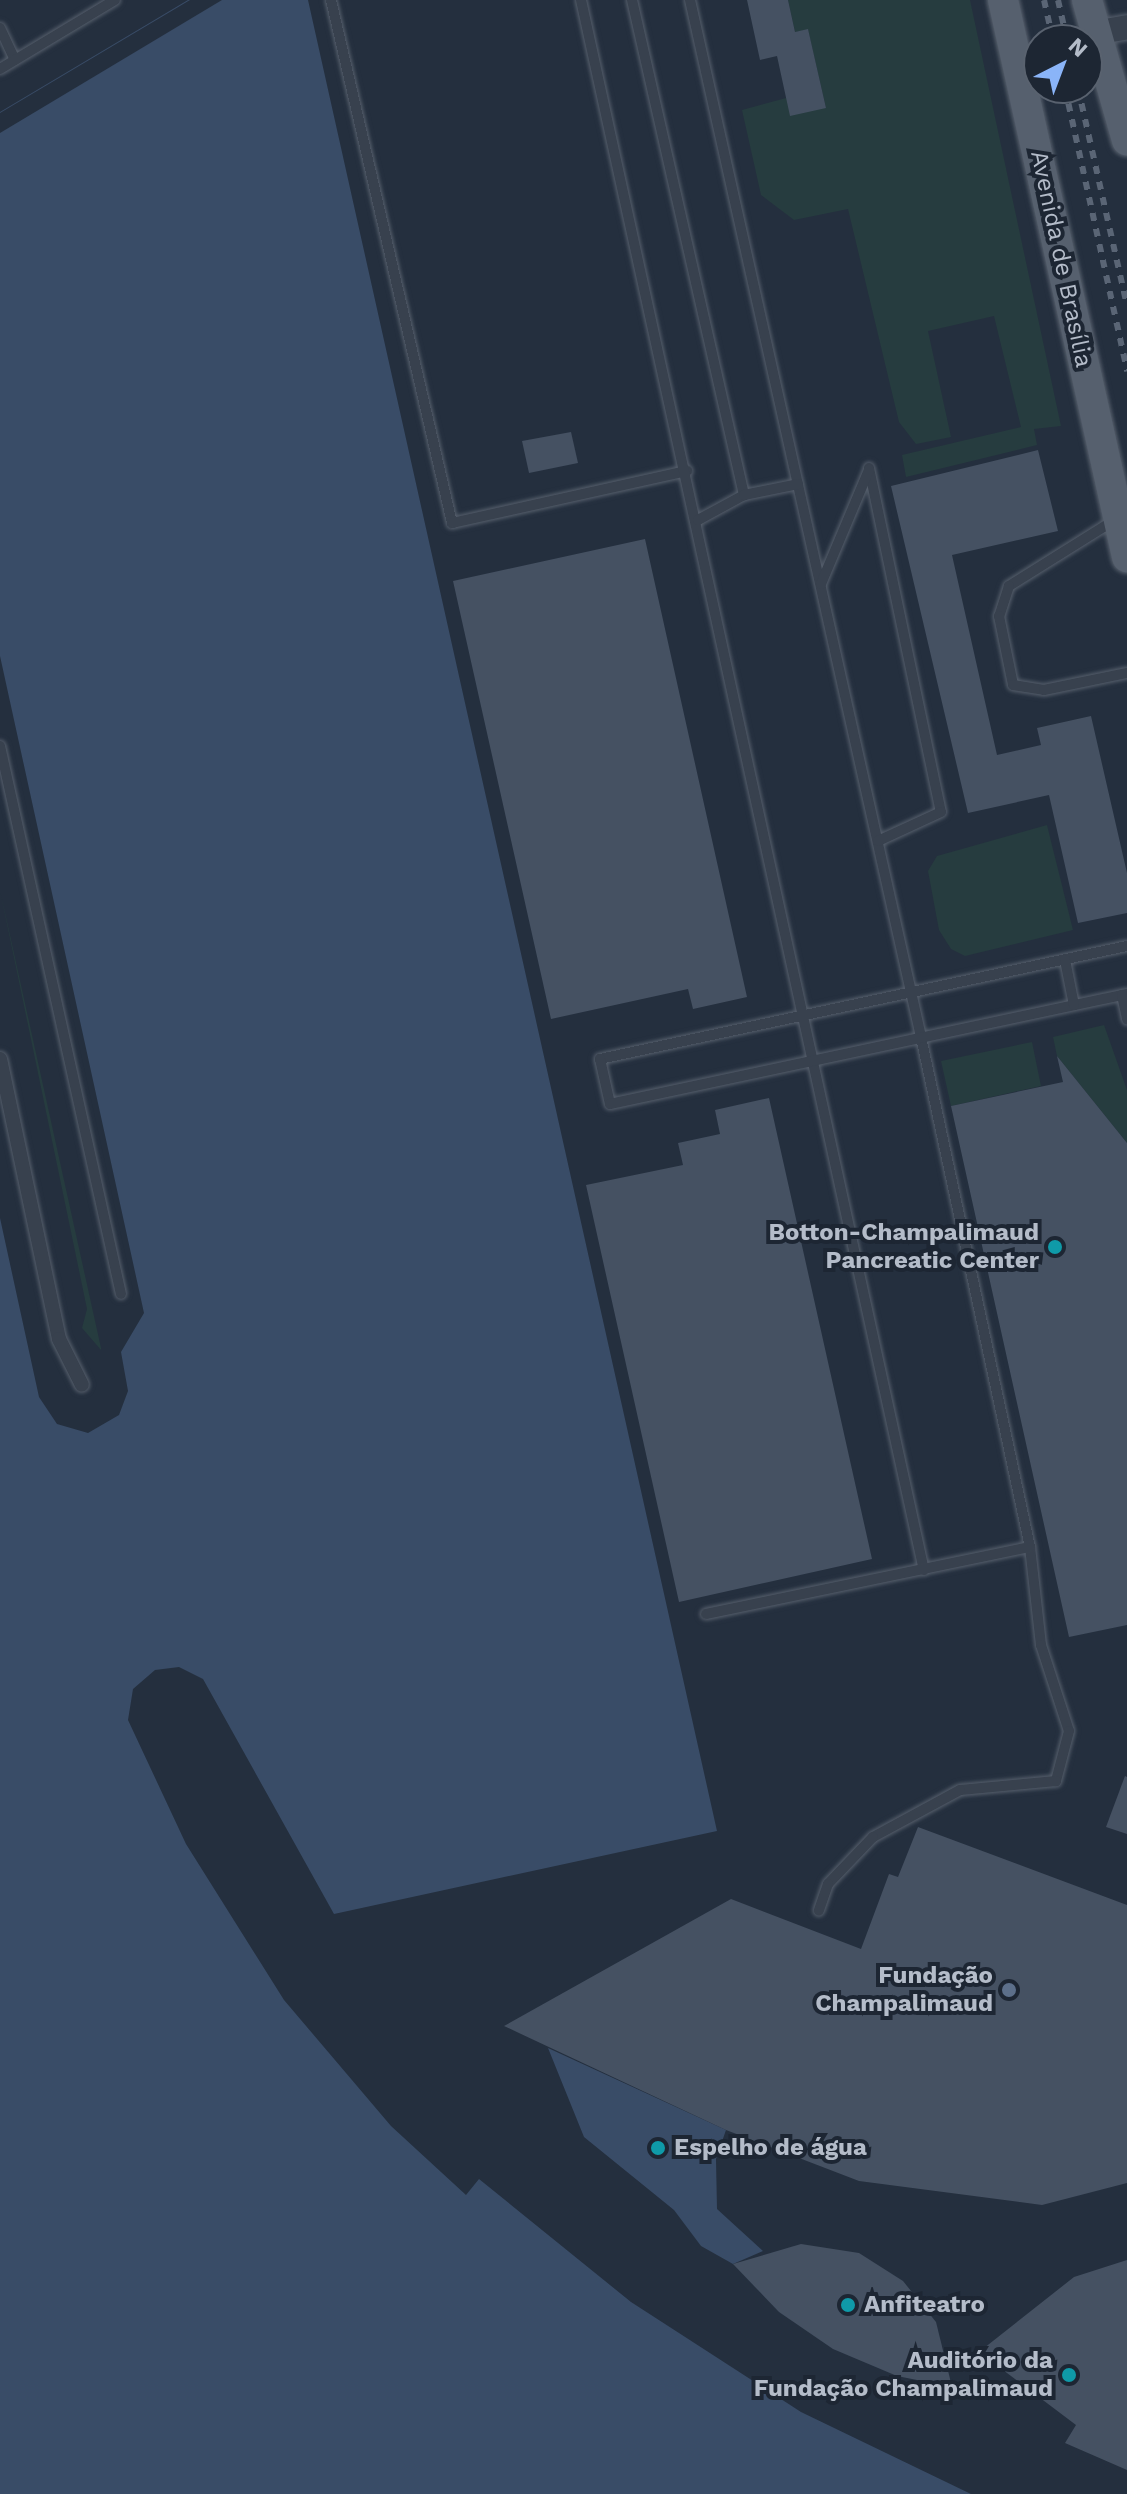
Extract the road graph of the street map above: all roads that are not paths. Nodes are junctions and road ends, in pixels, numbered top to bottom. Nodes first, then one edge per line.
1 (115, 0) edge
2 (331, 0) edge
3 (581, 0) edge
4 (632, 0) edge
5 (690, 0) edge
6 (1003, 0) edge
7 (1087, 0) edge
8 (1100, 0) edge
9 (0, 28) edge
10 (1113, 29) edge
11 (15, 60) junction
12 (0, 69) edge
13 (1122, 87) edge
14 (1127, 140) edge
15 (687, 471) junction
16 (798, 484) junction
17 (744, 495) junction
18 (1118, 518) junction
19 (698, 520) junction
20 (1127, 557) edge
21 (821, 585) junction
22 (1127, 673) edge
23 (0, 746) edge
24 (878, 841) junction
25 (1127, 946) edge
26 (1065, 960) junction
27 (912, 992) junction
28 (1124, 994) edge
29 (1074, 1005) junction
30 (804, 1015) junction
31 (1127, 1019) edge
32 (921, 1037) junction
33 (0, 1059) edge
34 (814, 1060) junction
35 (121, 1294) dead end
36 (82, 1385) dead end
37 (1030, 1547) junction
38 (924, 1570) junction
39 (706, 1614) dead end
40 (819, 1910) dead end

1 - 11 lane
2 - 15 lane
3 - 15 lane
4 - 17 lane
5 - 16 lane
6 - 18 main road, Avenida de Brasília
7 - 10 main road
8 - 10 main road
9 - 11 lane
10 - 13 main road
11 - 12 lane
13 - 14 main road
15 - 19 lane
16 - 17 lane
16 - 21 lane
17 - 19 lane
18 - 20 main road, Avenida de Brasília
18 - 22 lane
19 - 30 lane
21 - 24 lane
21 - 24 lane
23 - 35 lane
24 - 27 lane
25 - 26 lane
26 - 27 lane
26 - 29 lane
27 - 30 lane
27 - 32 lane
28 - 29 lane
28 - 31 lane
29 - 32 lane
30 - 34 lane
30 - 34 lane
32 - 34 lane
32 - 37 lane
33 - 36 street
34 - 38 lane
37 - 38 lane
37 - 40 lane
38 - 39 lane

